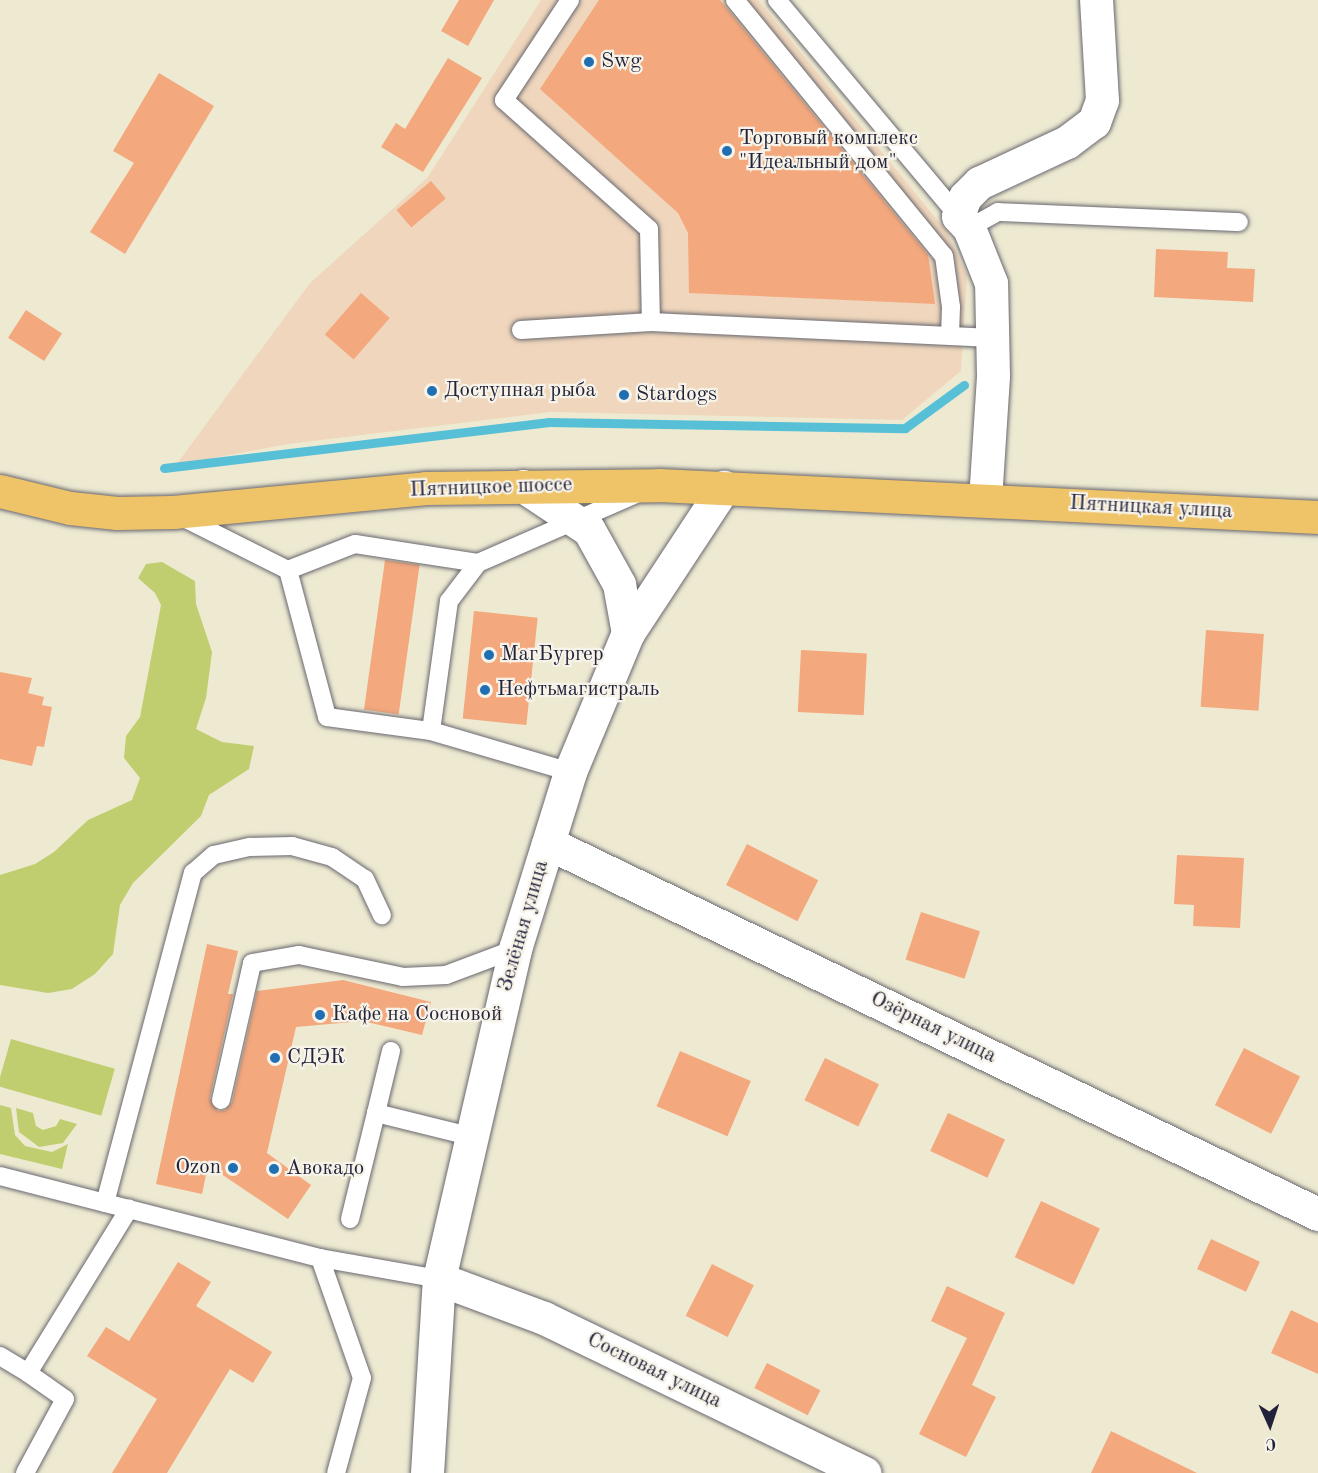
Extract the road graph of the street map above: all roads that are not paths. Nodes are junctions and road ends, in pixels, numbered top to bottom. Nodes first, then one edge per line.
1 (570, 0) edge
2 (735, 0) edge
3 (777, 0) edge
4 (1096, 0) edge
5 (963, 222) junction
6 (1239, 222) dead end
7 (651, 322) junction
8 (521, 330) dead end
9 (950, 336) junction
10 (993, 338) junction
11 (659, 485) junction
12 (523, 486) junction
13 (724, 487) junction
14 (0, 491) edge
15 (985, 500) junction
16 (173, 512) junction
17 (1318, 517) edge
18 (574, 518) junction
19 (478, 563) junction
20 (288, 570) junction
21 (628, 633) junction
22 (431, 731) junction
23 (570, 772) junction
24 (548, 843) junction
25 (382, 915) dead end
26 (515, 949) junction
27 (391, 1051) dead end
28 (221, 1100) dead end
29 (376, 1113) junction
30 (469, 1136) junction
31 (0, 1176) edge
32 (105, 1203) junction
33 (129, 1209) junction
34 (1318, 1214) edge
35 (350, 1219) dead end
36 (320, 1258) junction
37 (439, 1279) junction
38 (0, 1356) edge
39 (28, 1372) junction
40 (25, 1473) edge
41 (336, 1473) edge
42 (427, 1473) edge
43 (865, 1473) edge

1 - 7 lane
2 - 9 lane
3 - 5 lane
4 - 5 street
5 - 6 lane
5 - 10 street
7 - 8 lane
7 - 9 lane
9 - 10 lane
10 - 15 street
11 - 12 main road, Пятницкое шоссе
11 - 13 main road, Пятницкое шоссе
11 - 18 lane
12 - 16 main road, Пятницкое шоссе
12 - 18 street
13 - 15 main road, Пятницкое шоссе
13 - 21 street, Зелёная улица
14 - 16 main road, Пятницкое шоссе
15 - 17 main road, Пятницкая улица
16 - 20 lane
18 - 19 lane
18 - 21 street
19 - 20 lane
19 - 22 lane
20 - 22 lane
21 - 23 street, Зелёная улица
22 - 23 lane
23 - 24 street, Зелёная улица
24 - 26 street, Зелёная улица
24 - 34 street, Озёрная улица
25 - 32 lane
26 - 28 lane
26 - 30 street, Зелёная улица
27 - 29 lane
29 - 30 lane
29 - 35 lane
30 - 37 street, Зелёная улица
31 - 32 lane
32 - 33 lane
33 - 36 lane
33 - 39 lane
36 - 37 lane
36 - 41 lane
37 - 42 street, Зелёная улица
37 - 43 street, Сосновая улица
38 - 39 lane
39 - 40 lane

